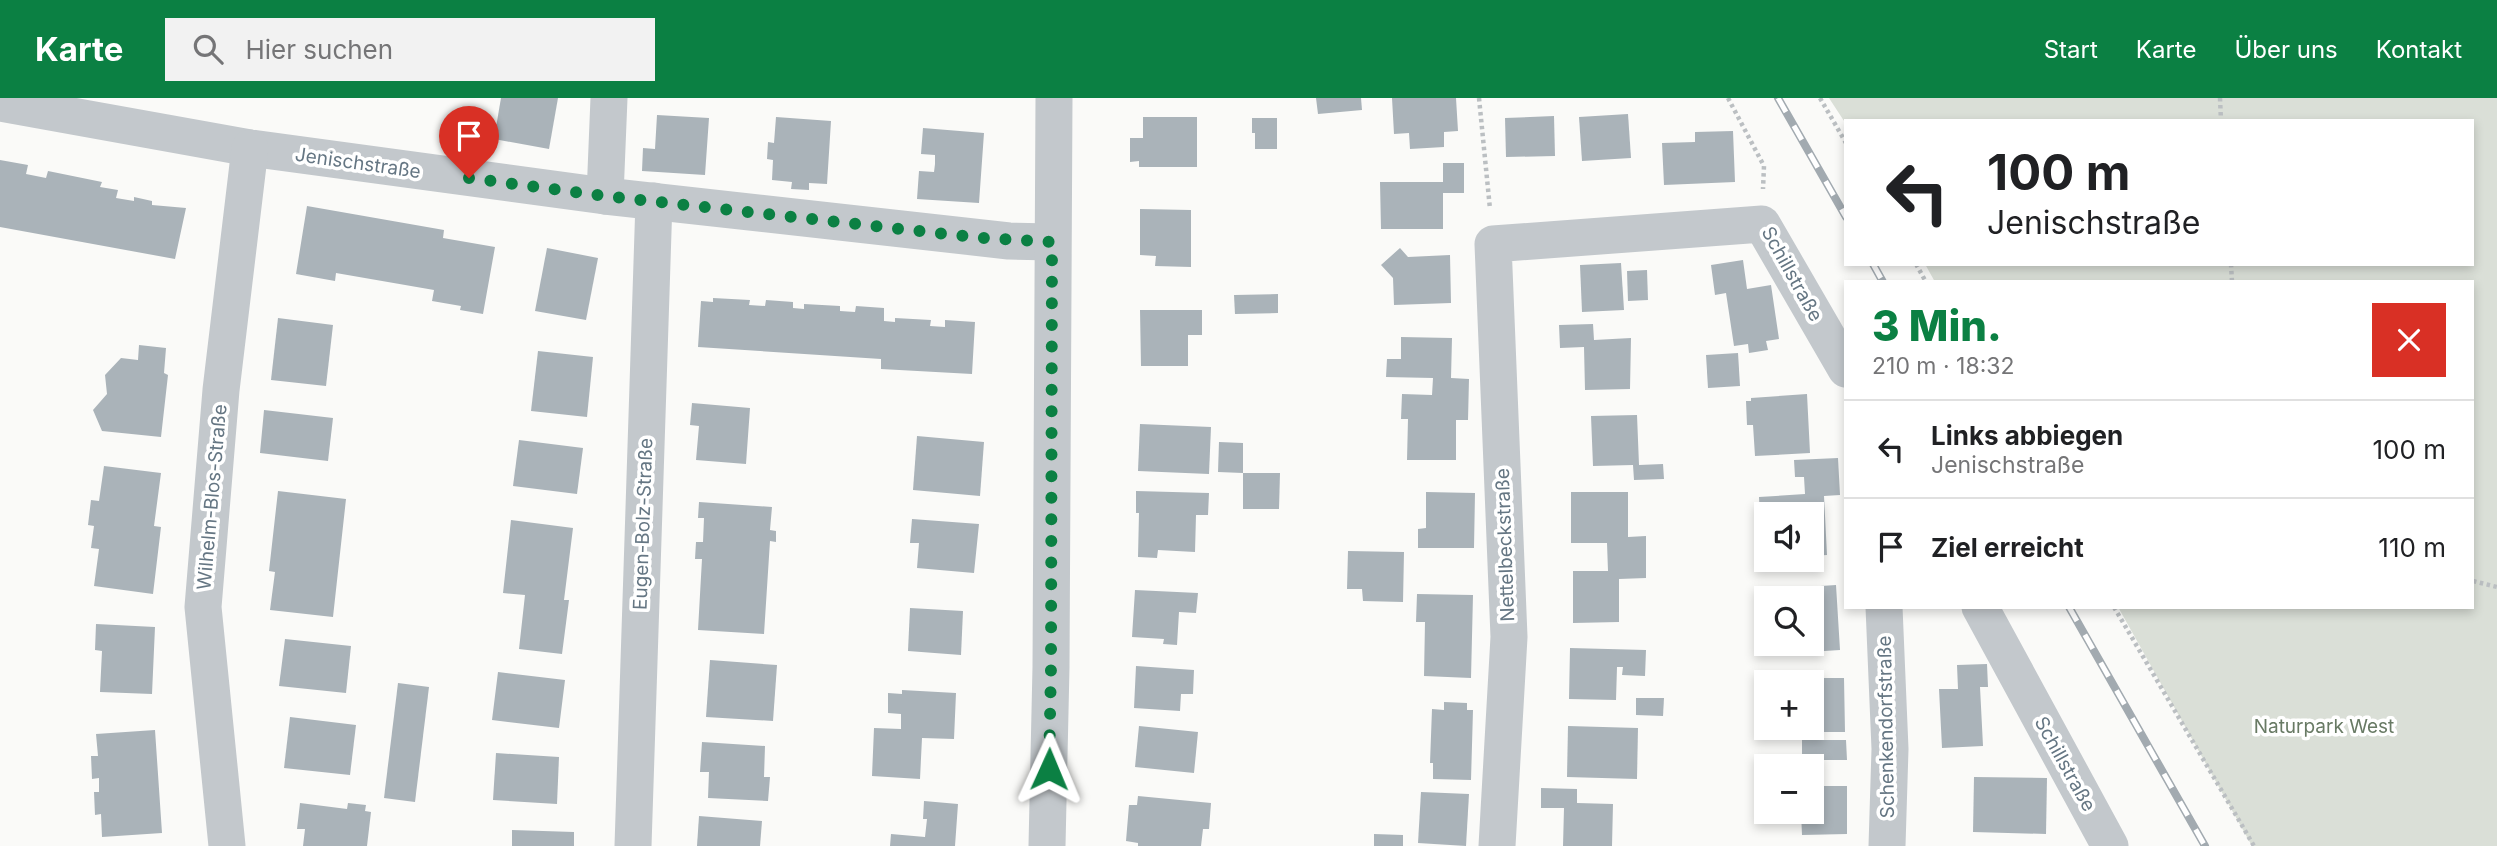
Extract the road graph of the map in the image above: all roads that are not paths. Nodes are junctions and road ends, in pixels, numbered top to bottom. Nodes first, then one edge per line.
1 (609, 98) edge
2 (1054, 98) edge
3 (0, 103) edge
4 (250, 148) junction
5 (605, 196) junction
6 (654, 201) junction
7 (1762, 224) joint
8 (1052, 242) junction
9 (1844, 366) edge
10 (1884, 609) edge
11 (1981, 609) edge
12 (227, 846) edge
13 (633, 846) edge
14 (1047, 846) edge
15 (1497, 846) edge
16 (1887, 846) edge
17 (2110, 846) edge

1 - 5 street
2 - 8 street
3 - 4 street, Jenischstraße
4 - 5 street, Jenischstraße
4 - 12 street, Wilhelm-Blos-Straße
5 - 6 street, Jenischstraße
6 - 8 street, Jenischstraße
6 - 13 street, Eugen-Bolz-Straße
7 - 9 street, Schillstraße
7 - 15 street, Nettelbeckstraße
8 - 14 street
10 - 16 street, Schenkendorfstraße
11 - 17 street, Schillstraße

